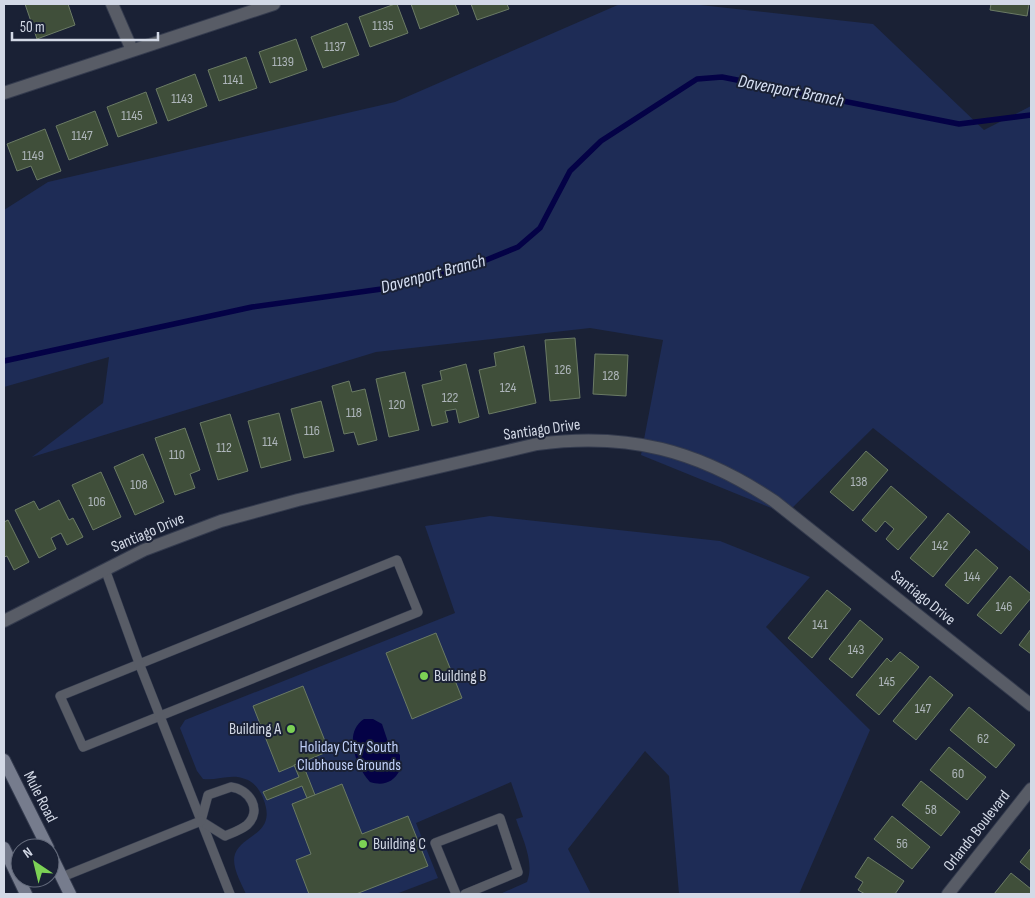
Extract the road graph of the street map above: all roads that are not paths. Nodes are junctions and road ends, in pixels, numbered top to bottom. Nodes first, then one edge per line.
1 (112, 4) edge
2 (274, 4) edge
3 (259, 6) edge
4 (132, 50) junction
5 (4, 93) edge
6 (105, 569) junction
7 (4, 620) edge
8 (138, 663) junction
9 (1031, 705) edge
10 (160, 716) junction
11 (4, 760) edge
12 (1031, 789) edge
13 (201, 821) junction
14 (43, 838) edge
15 (4, 848) edge
16 (60, 873) edge
17 (62, 877) junction
18 (26, 894) edge
19 (70, 894) edge
20 (230, 894) edge
21 (456, 894) edge
22 (465, 894) edge
23 (948, 894) edge

1 - 4 street
2 - 3 street
3 - 4 street
4 - 5 street
6 - 7 street, Santiago Drive
6 - 8 lane
6 - 9 street, Santiago Drive
8 - 10 lane
8 - 10 lane
8 - 10 lane
10 - 13 lane
11 - 14 main road, Mule Road
12 - 23 street, Orlando Boulevard
13 - 13 lane
13 - 17 lane
13 - 20 lane
15 - 18 main road
16 - 17 main road
17 - 19 main road
21 - 22 lane

